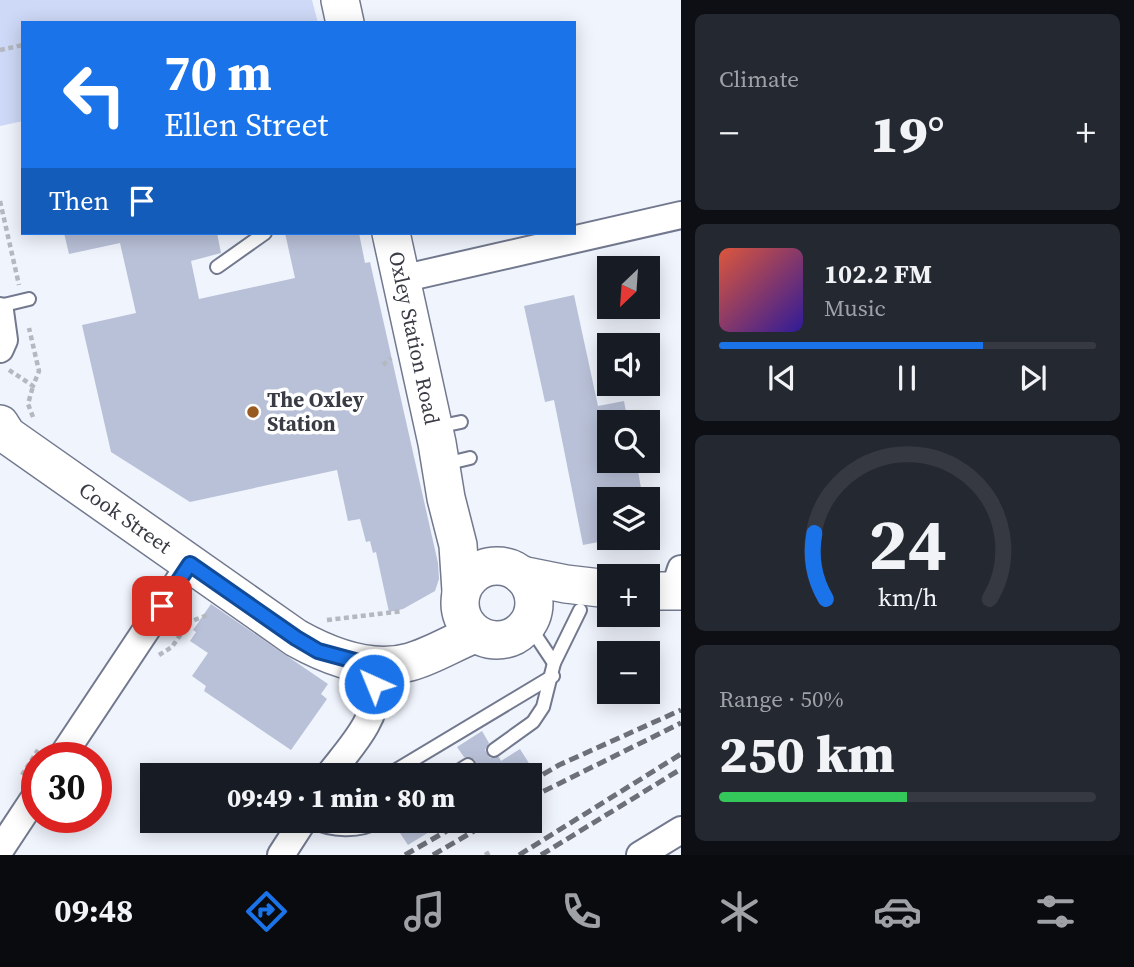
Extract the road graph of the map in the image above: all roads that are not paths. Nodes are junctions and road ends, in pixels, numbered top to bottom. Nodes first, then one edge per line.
1 (340, 0) edge
2 (345, 21) edge
3 (681, 215) edge
4 (262, 235) edge
5 (391, 235) edge
6 (217, 267) dead end
7 (401, 279) junction
8 (29, 299) dead end
9 (0, 306) edge
10 (0, 312) edge
11 (0, 349) edge
12 (17, 422) edge
13 (449, 443) junction
14 (190, 564) junction
15 (516, 572) junction
16 (597, 588) edge
17 (465, 609) junction
18 (595, 610) edge
19 (529, 622) junction
20 (366, 664) junction
21 (553, 670) junction
22 (72, 742) edge
23 (494, 750) dead end
24 (338, 763) edge
25 (407, 763) edge
26 (21, 818) edge
27 (681, 830) edge
28 (295, 833) edge
29 (0, 850) edge
30 (281, 855) edge
31 (640, 855) edge

1 - 2 main road
3 - 7 street
4 - 6 lane
5 - 7 main road, Oxley Station Road
7 - 13 main road, Oxley Station Road
8 - 9 lane
10 - 11 street
12 - 14 main road, Cook Street
13 - 15 main road, Oxley Station Road
13 - 17 main road, Oxley Station Road
14 - 20 main road, Cook Street
14 - 22 street
15 - 16 main road
15 - 17 main road
15 - 19 main road
17 - 19 main road
17 - 20 main road
18 - 19 main road
18 - 21 lane
19 - 21 lane
20 - 24 street
21 - 23 lane
21 - 25 lane
26 - 29 street
27 - 31 street
28 - 30 street

